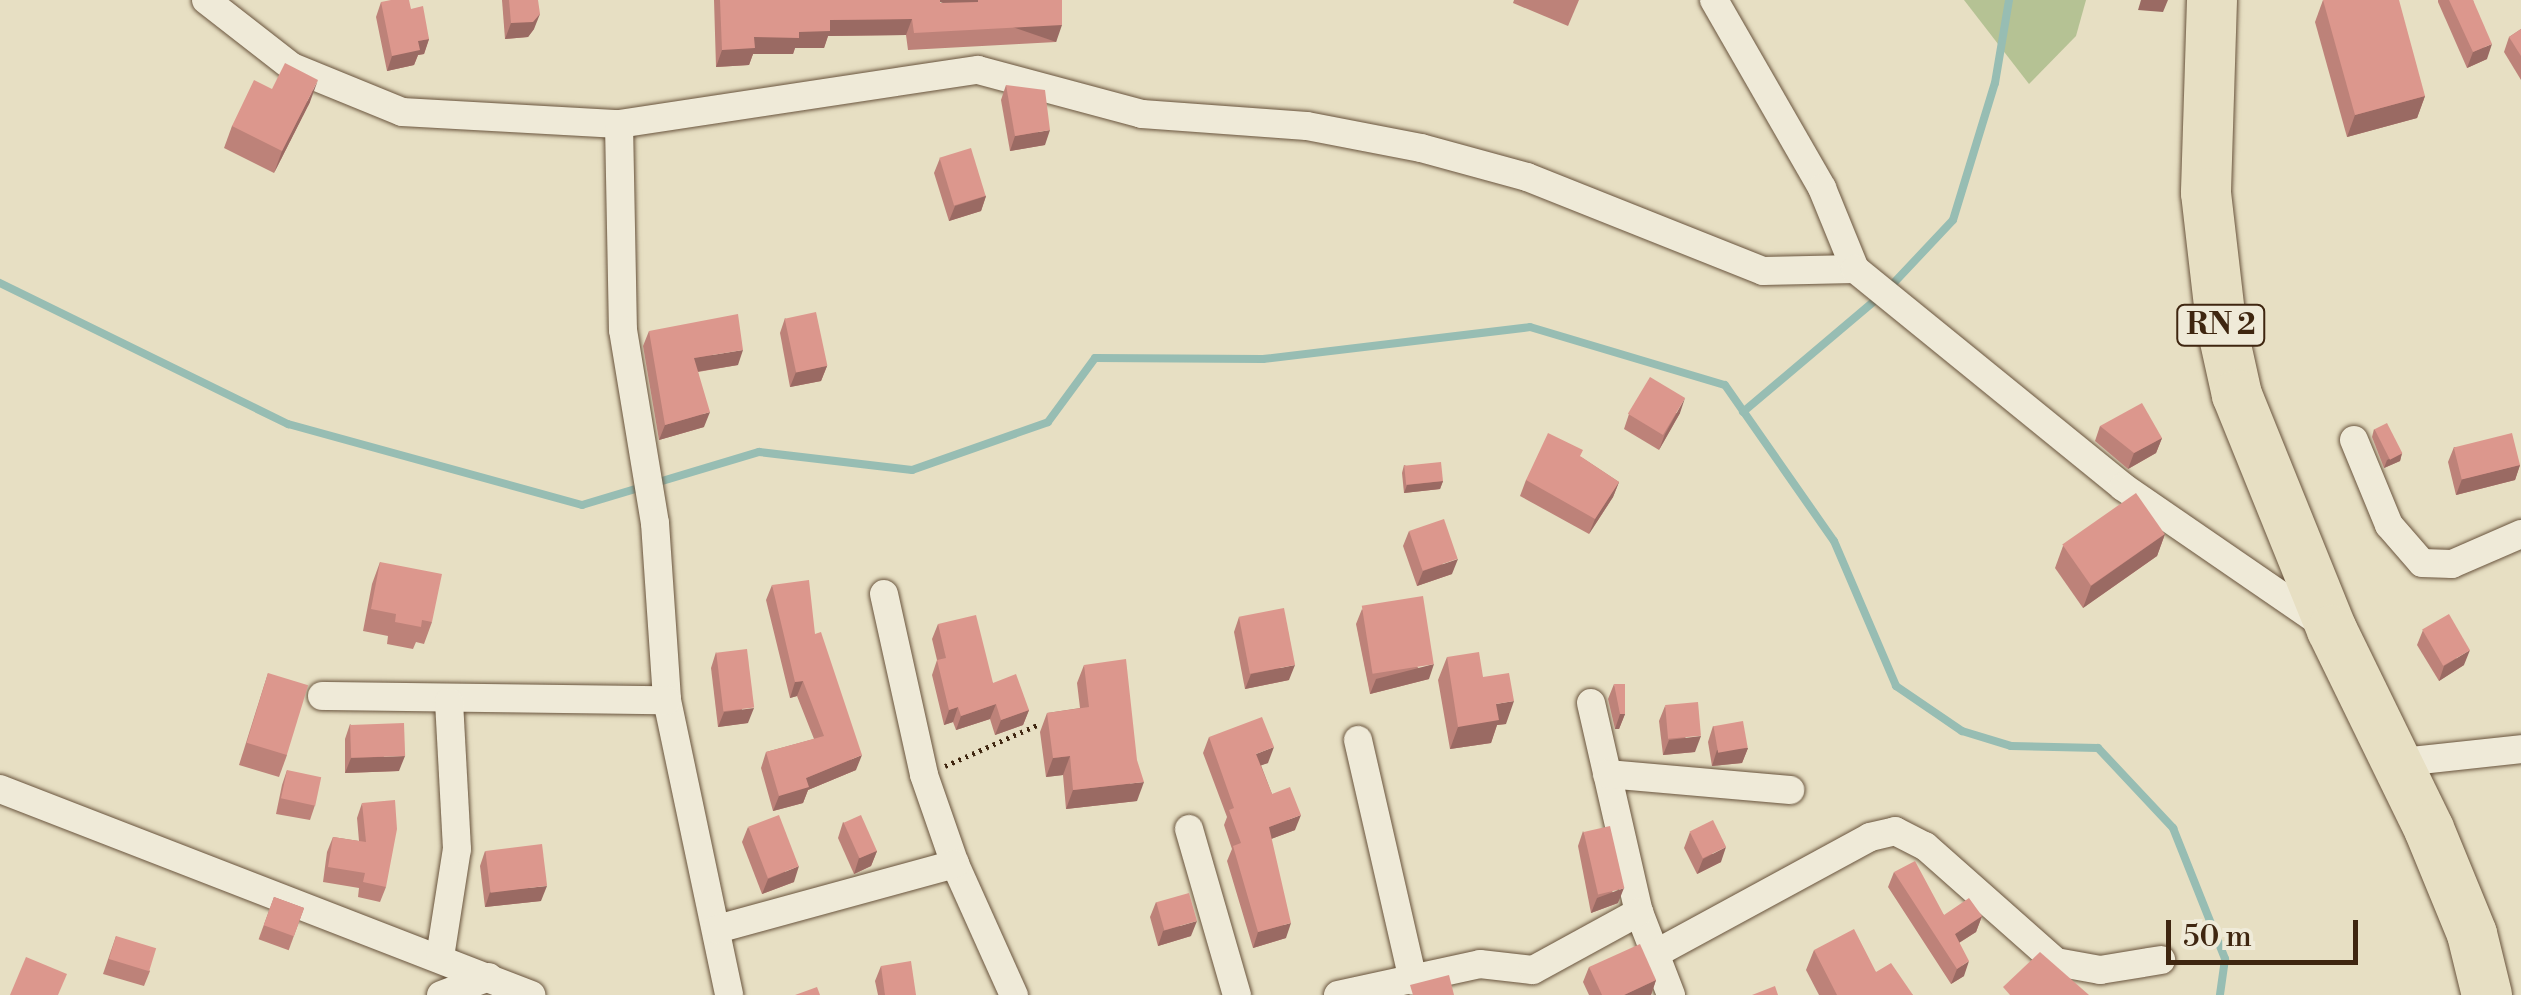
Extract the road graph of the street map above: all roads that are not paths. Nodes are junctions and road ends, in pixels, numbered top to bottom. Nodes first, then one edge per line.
1 (206, 0) edge
2 (1714, 0) edge
3 (2212, 0) edge
4 (237, 9) edge
5 (619, 124) junction
6 (1855, 270) junction
7 (2354, 440) dead end
8 (2521, 534) edge
9 (884, 594) dead end
10 (2332, 630) junction
11 (322, 696) dead end
12 (666, 700) junction
13 (449, 702) junction
14 (1591, 703) dead end
15 (1358, 740) dead end
16 (2521, 749) edge
17 (2393, 763) junction
18 (1607, 774) junction
19 (0, 789) edge
20 (1790, 790) dead end
21 (1189, 830) dead end
22 (955, 864) junction
23 (1639, 912) junction
24 (717, 930) junction
25 (1653, 955) junction
26 (440, 958) junction
27 (2161, 960) dead end
28 (489, 978) junction
29 (1413, 981) junction
30 (440, 995) edge
31 (531, 995) edge
32 (729, 995) edge
33 (1014, 995) edge
34 (1238, 995) edge
35 (1338, 995) edge
36 (1672, 995) edge
37 (2487, 995) edge

1 - 4 street
2 - 6 street
3 - 10 highway, RN 2
4 - 5 street
5 - 6 street
5 - 12 street
6 - 10 street
7 - 8 street
9 - 22 street
10 - 17 highway, RN 2
11 - 13 street
12 - 13 street
12 - 24 street
13 - 26 street
14 - 18 street
15 - 29 street
16 - 17 street
17 - 37 highway, RN 2
18 - 20 street
18 - 23 street
19 - 26 street
21 - 34 street
22 - 24 street
22 - 33 street
23 - 25 street
23 - 29 street
24 - 32 street
25 - 27 street
25 - 36 street
26 - 28 street
28 - 30 street
28 - 31 street
29 - 35 street

